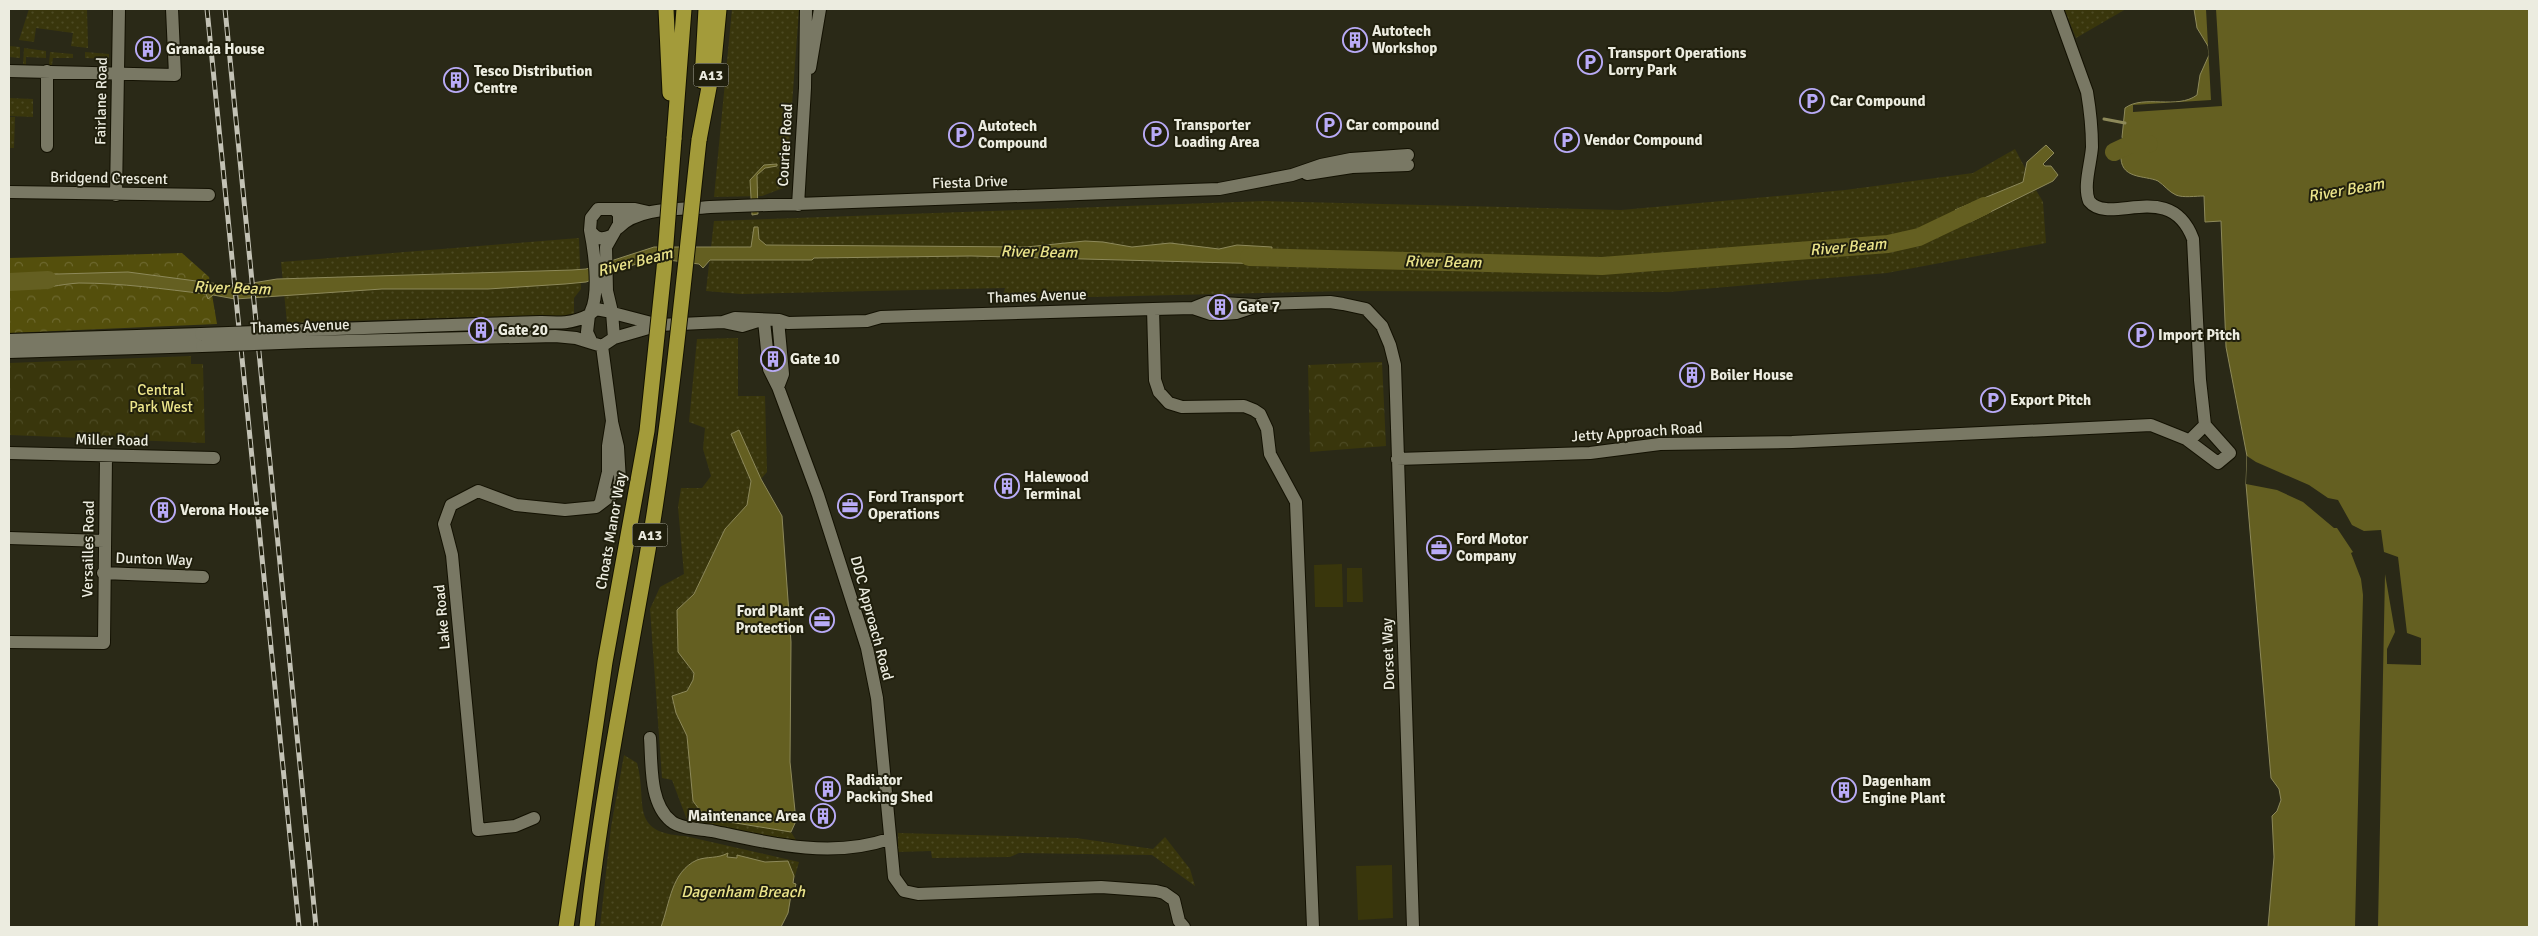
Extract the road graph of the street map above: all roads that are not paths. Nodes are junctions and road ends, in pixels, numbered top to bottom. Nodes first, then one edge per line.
1 (119, 9) edge
2 (172, 9) edge
3 (666, 9) edge
4 (684, 9) edge
5 (706, 9) edge
6 (719, 9) edge
7 (806, 9) edge
8 (820, 9) edge
9 (2057, 9) edge
10 (9, 71) edge
11 (47, 71) junction
12 (118, 73) junction
13 (805, 88) junction
14 (674, 139) junction
15 (699, 140) junction
16 (47, 146) dead end
17 (1408, 160) dead end
18 (9, 192) edge
19 (116, 194) junction
20 (209, 195) dead end
21 (798, 205) junction
22 (614, 208) junction
23 (648, 212) junction
24 (590, 230) junction
25 (614, 232) junction
26 (600, 257) junction
27 (601, 290) junction
28 (1153, 309) junction
29 (613, 312) junction
30 (590, 313) junction
31 (778, 320) junction
32 (761, 321) junction
33 (659, 325) junction
34 (306, 336) junction
35 (614, 338) junction
36 (9, 340) edge
37 (202, 340) junction
38 (597, 344) junction
39 (9, 352) edge
40 (1395, 379) joint
41 (778, 387) junction
42 (2205, 424) junction
43 (2189, 441) junction
44 (9, 453) edge
45 (106, 456) junction
46 (214, 458) dead end
47 (1397, 459) junction
48 (9, 538) edge
49 (104, 541) junction
50 (103, 573) junction
51 (203, 577) dead end
52 (9, 642) edge
53 (650, 738) dead end
54 (534, 818) dead end
55 (889, 839) junction
56 (566, 927) edge
57 (587, 927) edge
58 (1184, 927) edge
59 (1313, 927) edge
60 (1413, 927) edge

1 - 12 street, Fairlane Road
2 - 12 street
3 - 14 highway, A13
4 - 14 highway, A13
5 - 15 highway, A13
6 - 15 highway, A13
7 - 13 street, Courier Road
8 - 13 street, Courier Road
9 - 42 street
10 - 11 street
11 - 12 street
11 - 16 street
12 - 19 street, Fairlane Road
13 - 21 street, Courier Road
14 - 56 highway, Choats Manor Way / A13, bridge
15 - 57 highway, A13, bridge
17 - 21 street, Fiesta Drive
18 - 19 street, Bridgend Crescent
19 - 20 street, Bridgend Crescent
21 - 23 street, Fiesta Drive
22 - 23 street, Fiesta Drive
22 - 24 street
22 - 25 street
23 - 25 street, Fiesta Drive
24 - 25 street
24 - 26 street
25 - 26 street
26 - 27 street
27 - 29 street
27 - 30 street
28 - 31 street, Thames Avenue
28 - 40 street, Thames Avenue
28 - 59 street
29 - 30 street
29 - 33 street, Thames Avenue
29 - 35 street
30 - 34 street, Thames Avenue
30 - 38 street
31 - 32 street, Thames Avenue
31 - 41 street
32 - 33 street, Thames Avenue
32 - 41 street, DDC Approach Road
33 - 35 street, Thames Avenue
34 - 37 street, Thames Avenue, bridge
34 - 38 street, Thames Avenue
35 - 38 street
36 - 37 street, Thames Avenue
37 - 39 street, Thames Avenue
38 - 54 street, Lake Road
40 - 47 street, Dorset Way
41 - 55 street, DDC Approach Road
42 - 43 street
42 - 43 street, Jetty Approach Road
43 - 47 street, Jetty Approach Road
44 - 45 street, Miller Road
45 - 46 street, Miller Road
45 - 49 street, Versailles Road
47 - 60 street, Dorset Way
48 - 49 street
49 - 50 street, Versailles Road
50 - 51 street, Dunton Way
50 - 52 street, Versailles Road
53 - 55 street
55 - 58 street, DDC Approach Road

